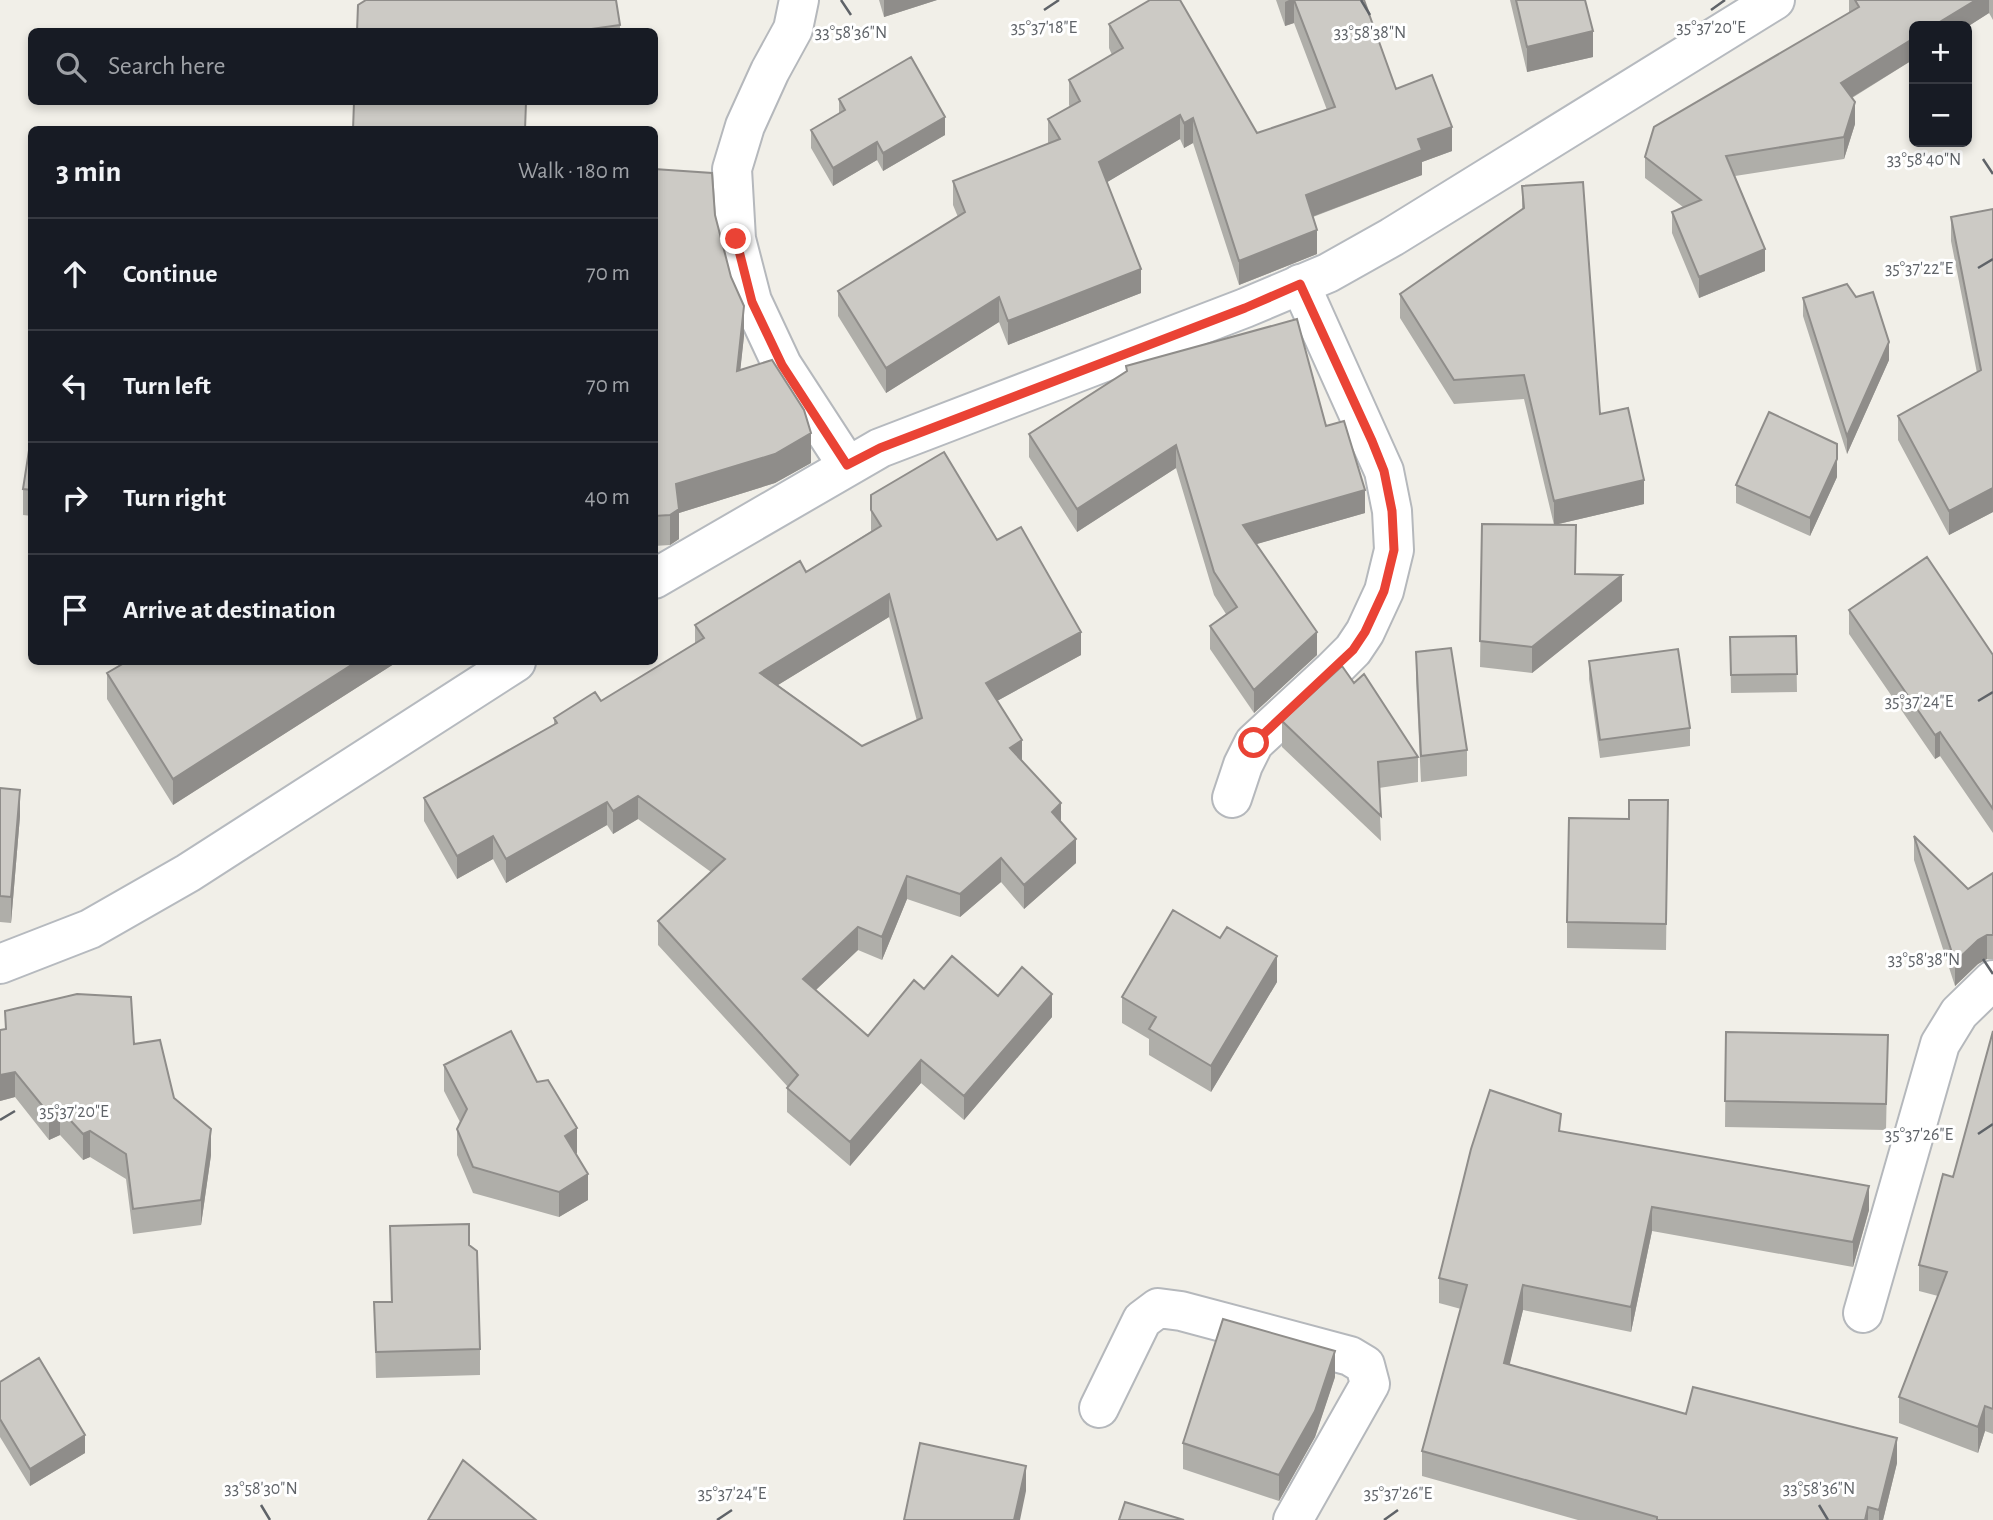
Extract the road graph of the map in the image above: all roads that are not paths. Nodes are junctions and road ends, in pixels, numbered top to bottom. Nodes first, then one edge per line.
1 (799, 0) edge
2 (1775, 0) edge
3 (1300, 284) junction
4 (847, 465) junction
5 (658, 577) edge
6 (511, 665) edge
7 (1232, 798) dead end
8 (0, 964) edge
9 (1993, 980) edge
10 (1863, 1313) dead end
11 (1098, 1408) dead end
12 (1293, 1520) edge

1 - 4 street
2 - 3 street
3 - 4 street
3 - 7 street
4 - 5 street
6 - 8 street
9 - 10 street
11 - 12 street

